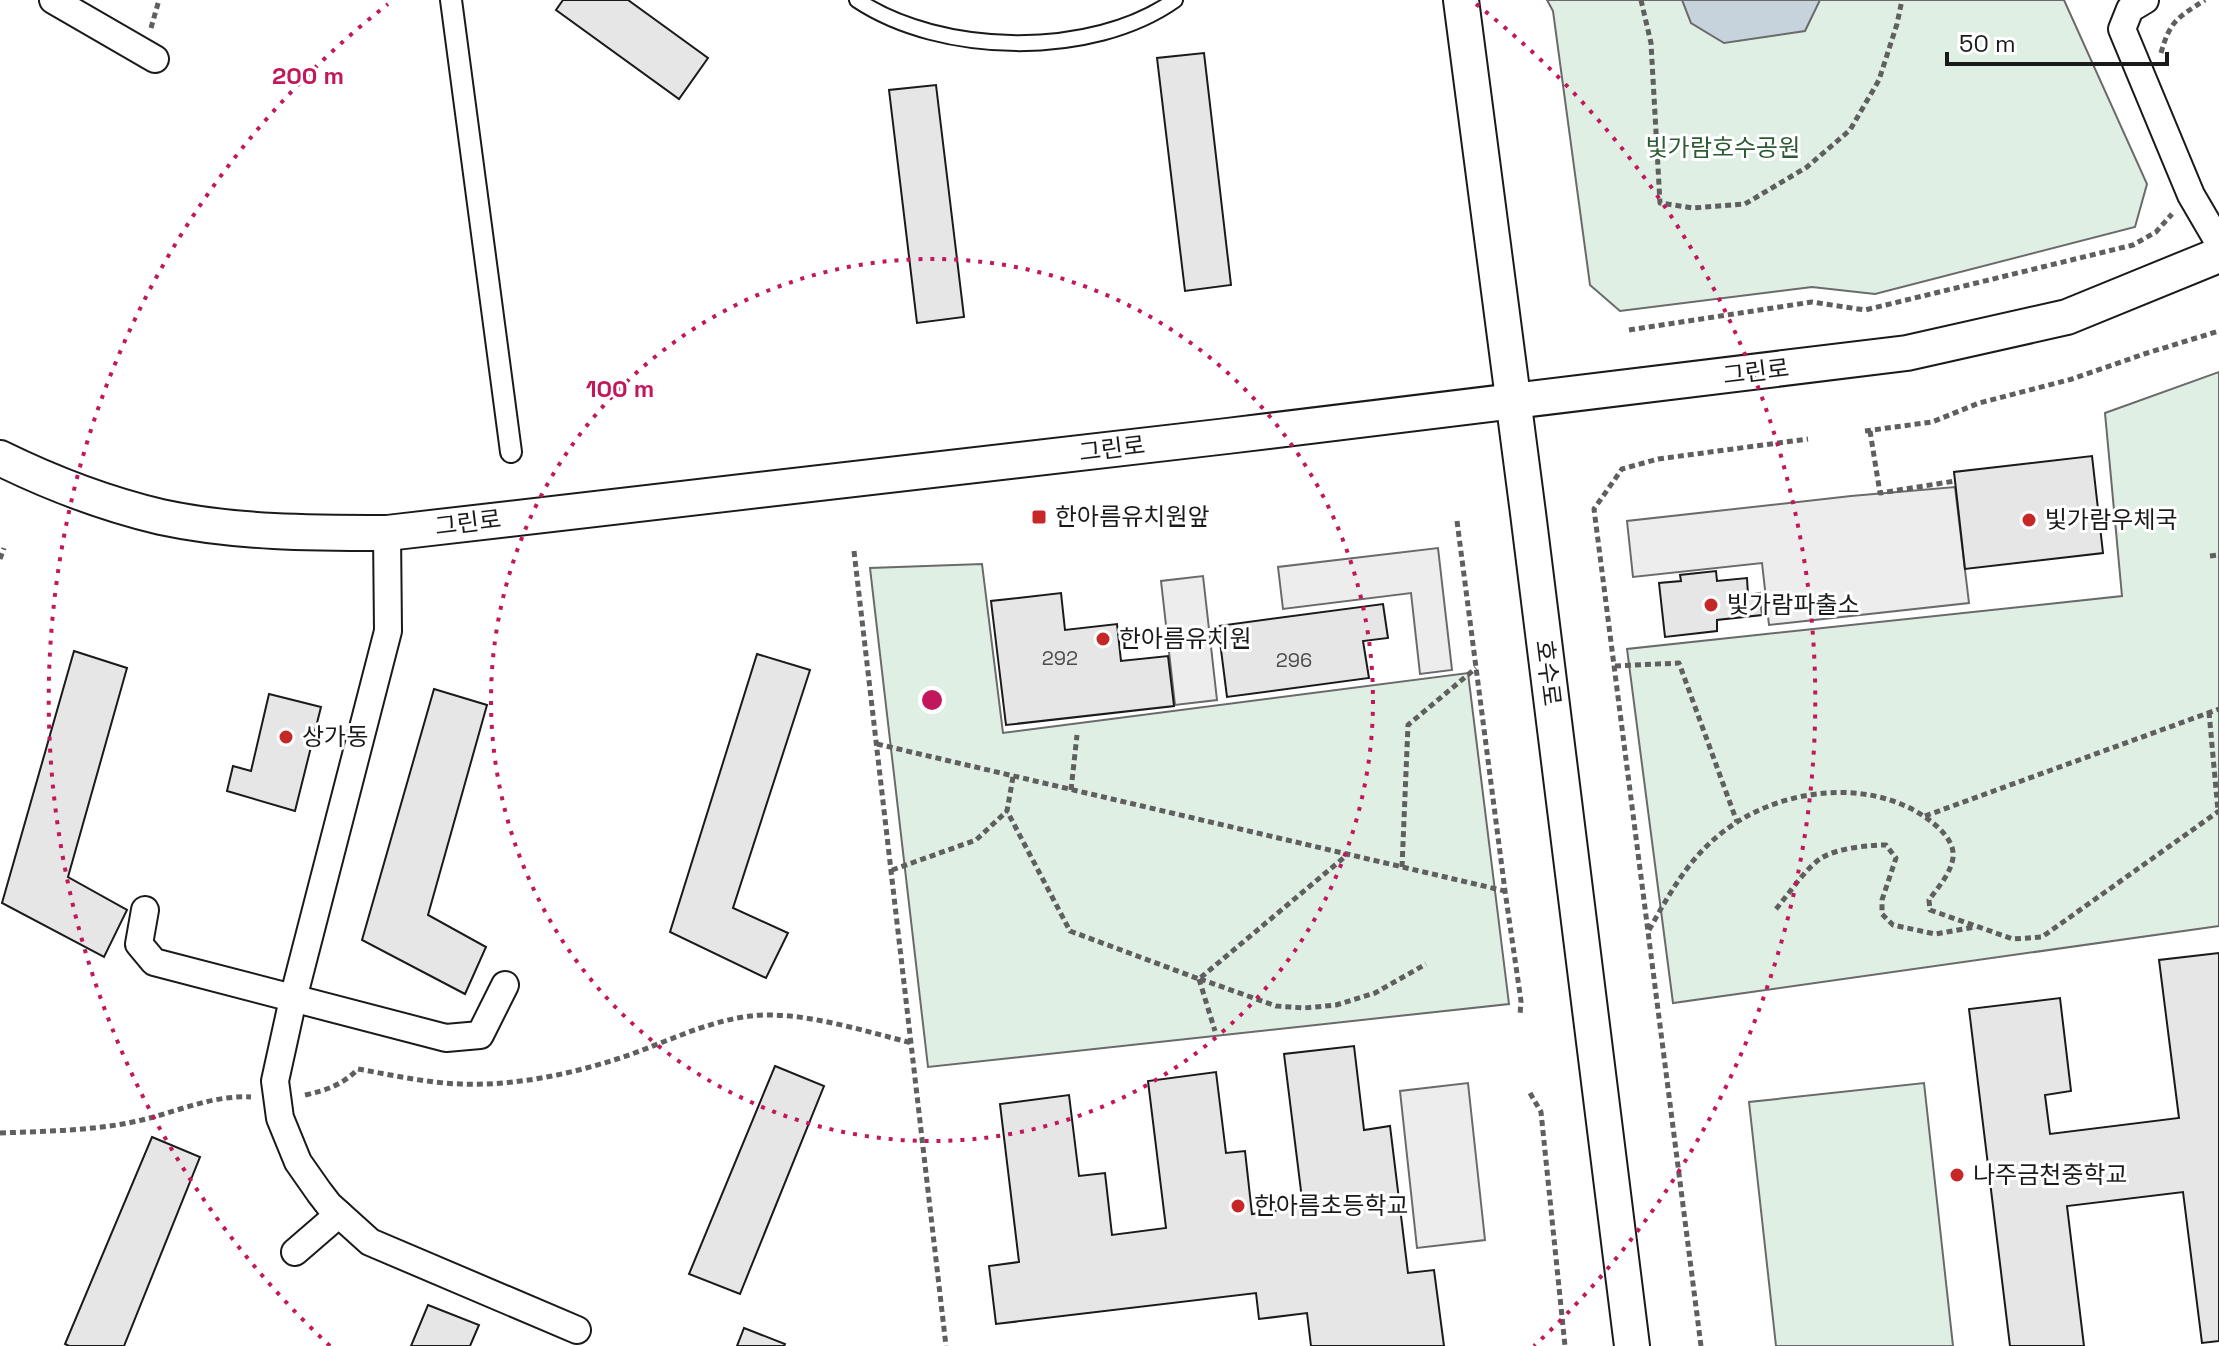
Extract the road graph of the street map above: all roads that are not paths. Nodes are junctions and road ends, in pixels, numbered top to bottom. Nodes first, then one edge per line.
1 (53, 0) edge
2 (451, 0) edge
3 (857, 0) edge
4 (1175, 0) edge
5 (1461, 0) edge
6 (2145, 0) edge
7 (155, 59) dead end
8 (2219, 243) edge
9 (2219, 255) edge
10 (1513, 401) junction
11 (511, 452) dead end
12 (0, 458) edge
13 (387, 533) junction
14 (145, 910) dead end
15 (505, 985) dead end
16 (293, 999) junction
17 (339, 1214) junction
18 (295, 1252) dead end
19 (577, 1330) dead end
20 (1632, 1346) edge

1 - 7 street
2 - 11 street
3 - 4 lane
5 - 10 street, 호수로
6 - 8 street
9 - 10 street, 그린로
10 - 13 street, 그린로
10 - 20 street, 호수로
12 - 13 street, 그린로
13 - 16 street
14 - 16 street
15 - 16 street
16 - 17 street
17 - 18 street
17 - 19 street

